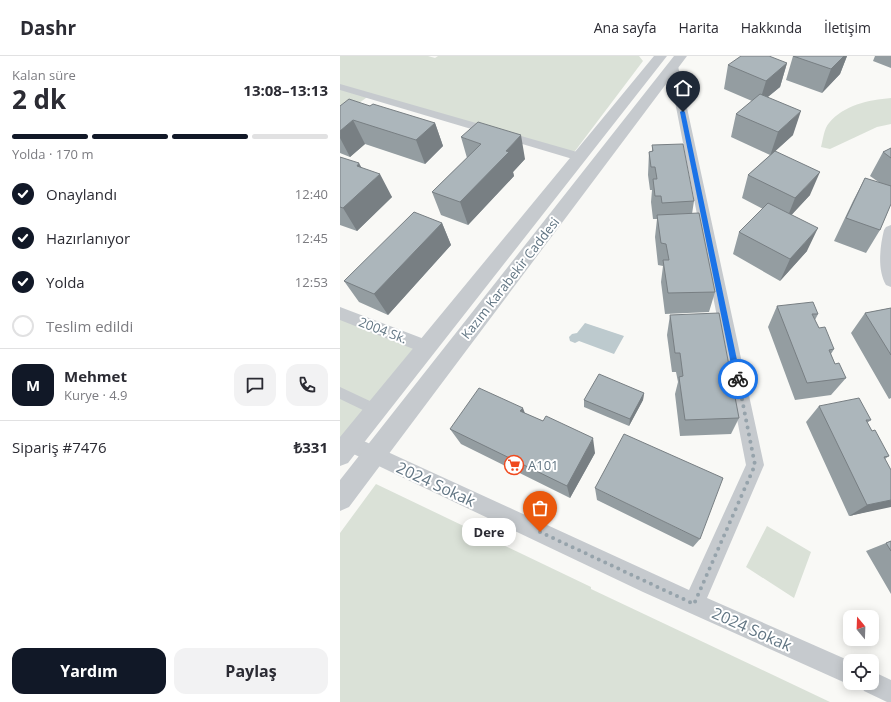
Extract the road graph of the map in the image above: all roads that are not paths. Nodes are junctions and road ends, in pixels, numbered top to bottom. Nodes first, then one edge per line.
1 (674, 58) edge
2 (340, 87) edge
3 (370, 95) junction
4 (358, 104) edge
5 (580, 157) junction
6 (891, 230) edge
7 (891, 281) edge
8 (340, 313) edge
9 (426, 347) junction
10 (340, 393) edge
11 (367, 406) dead end
12 (345, 449) edge
13 (374, 455) junction
14 (340, 499) edge
15 (694, 604) junction
16 (843, 670) edge
17 (879, 686) edge
18 (891, 692) edge

1 - 5 street, Kazım Karabekir Caddesi
1 - 13 street, Kazım Karabekir Caddesi
1 - 15 street
2 - 3 street
3 - 4 street
3 - 5 street
5 - 9 street, Kazım Karabekir Caddesi
6 - 7 street
8 - 9 street, 2004 Sk.
9 - 12 street, Kazım Karabekir Caddesi
10 - 11 street
12 - 13 street, 2024 Sokak
13 - 14 street, Kazım Karabekir Caddesi
13 - 15 street, 2024 Sokak
15 - 16 street, 2024 Sokak
17 - 18 street

